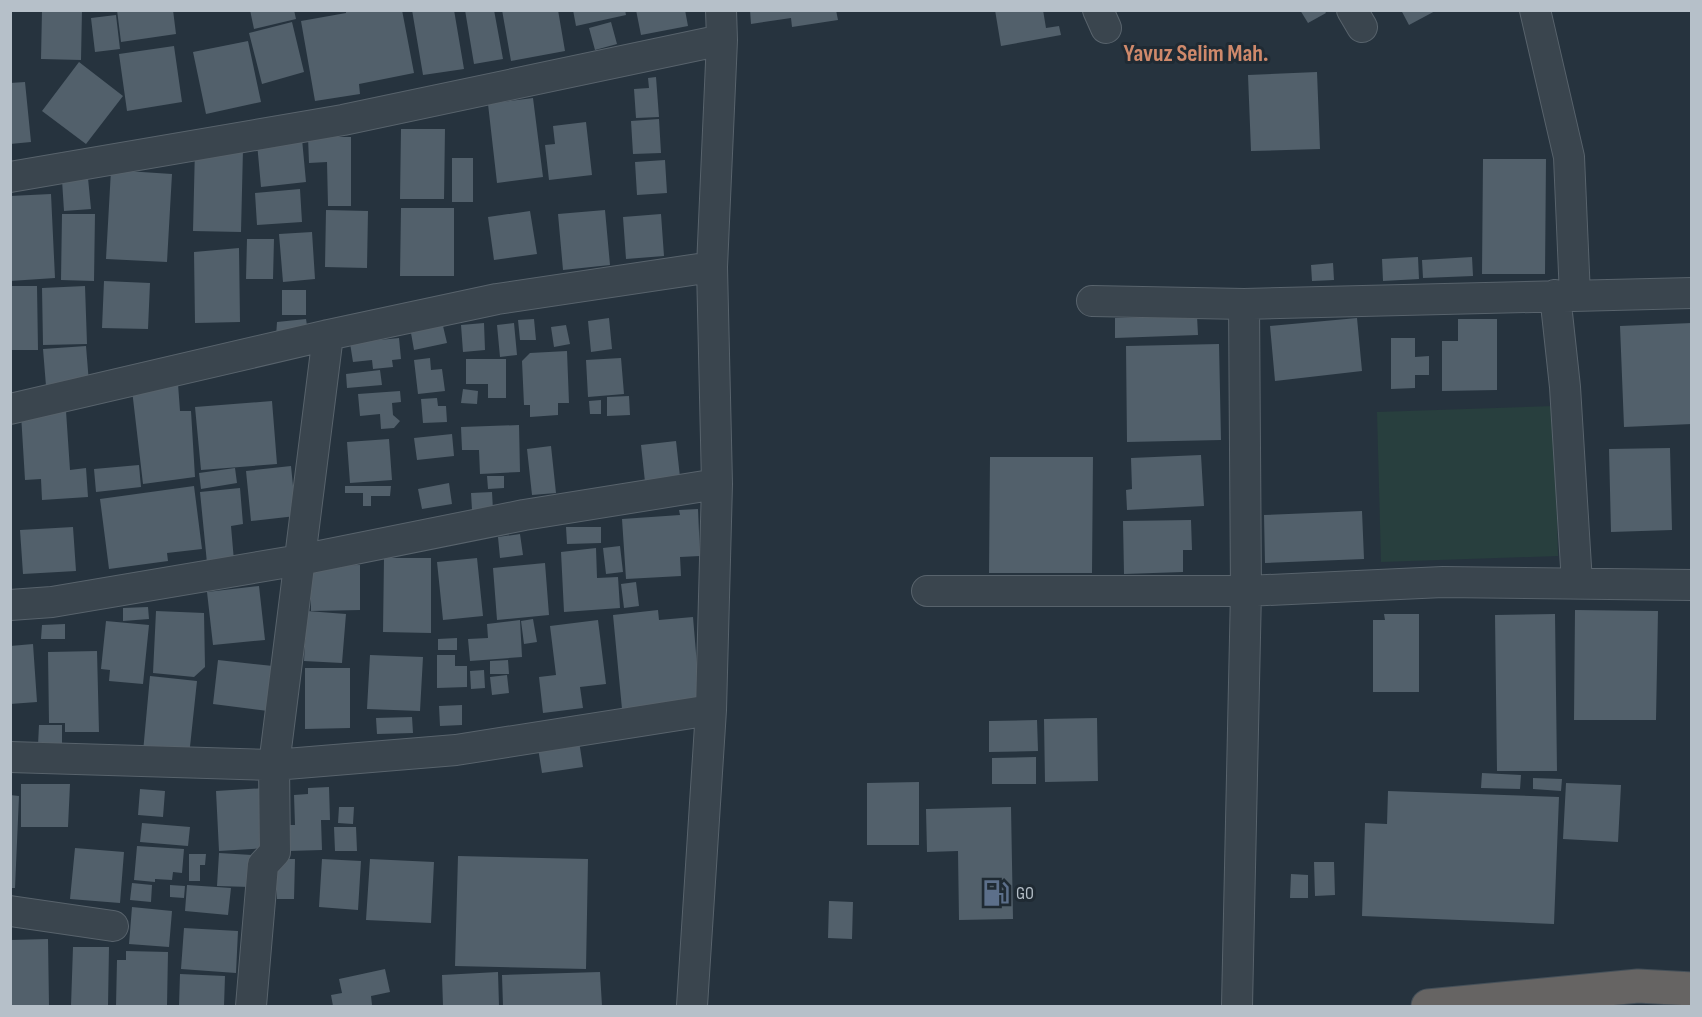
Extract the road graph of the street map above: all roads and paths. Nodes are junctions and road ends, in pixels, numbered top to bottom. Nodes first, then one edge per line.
1 (721, 10) edge
2 (1535, 10) edge
3 (722, 40) junction
4 (10, 177) edge
5 (712, 267) junction
6 (1692, 293) edge
7 (1565, 296) junction
8 (1092, 301) dead end
9 (1244, 304) junction
10 (328, 335) junction
11 (10, 410) edge
12 (717, 484) junction
13 (300, 560) junction
14 (1576, 583) junction
15 (1692, 585) edge
16 (927, 591) dead end
17 (1246, 591) junction
18 (10, 605) edge
19 (711, 710) junction
20 (10, 757) edge
21 (274, 765) junction
22 (10, 911) edge
23 (113, 926) dead end
24 (1692, 989) edge
25 (251, 1006) edge
26 (692, 1006) edge
27 (1237, 1006) edge
28 (1428, 1006) edge

1 - 3 street
2 - 7 street
3 - 4 street
3 - 5 street
5 - 10 street
5 - 12 street
6 - 7 street
7 - 9 street
7 - 14 street
8 - 9 street
9 - 17 street
10 - 11 street
10 - 13 street
12 - 13 street
12 - 19 street
13 - 18 street
13 - 21 street
14 - 15 street
14 - 17 street
16 - 17 street
17 - 27 street
19 - 21 street
19 - 26 street
20 - 21 street
21 - 25 street
22 - 23 street
24 - 28 highway

